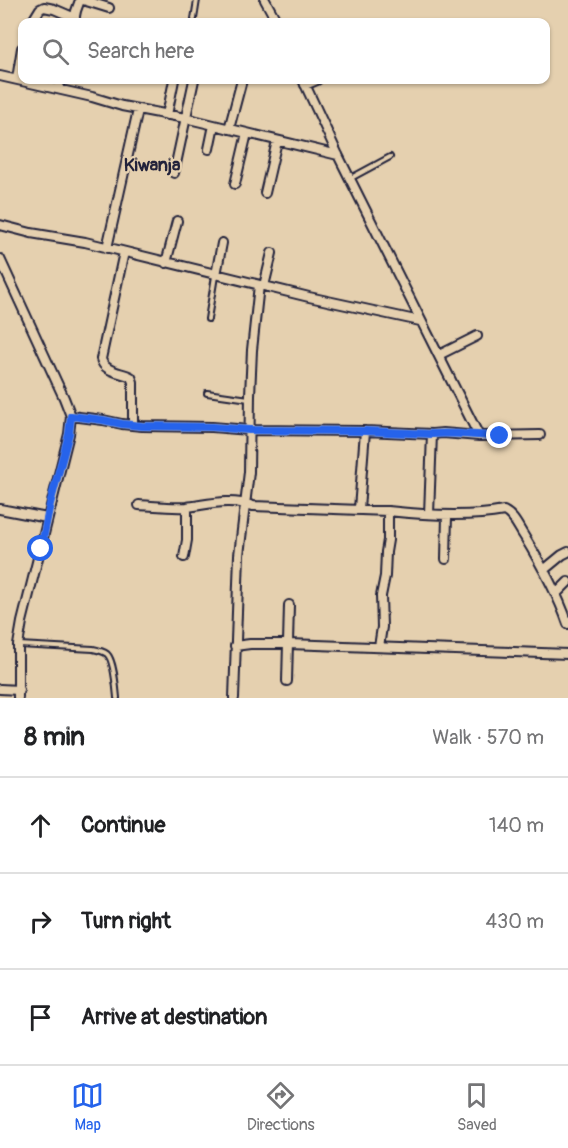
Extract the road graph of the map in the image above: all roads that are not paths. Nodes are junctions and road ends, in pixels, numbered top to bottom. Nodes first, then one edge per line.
1 (82, 0) edge
2 (197, 0) edge
3 (265, 0) edge
4 (109, 8) dead end
5 (34, 18) edge
6 (71, 18) edge
7 (74, 18) edge
8 (194, 18) edge
9 (275, 18) edge
10 (18, 73) edge
11 (0, 76) edge
12 (17, 79) joint
13 (38, 84) edge
14 (60, 84) edge
15 (173, 84) edge
16 (193, 84) edge
17 (241, 84) edge
18 (305, 84) edge
19 (58, 89) junction
20 (138, 110) junction
21 (167, 115) junction
22 (185, 118) junction
23 (214, 125) junction
24 (229, 129) junction
25 (247, 133) junction
26 (277, 141) junction
27 (209, 149) dead end
28 (338, 155) junction
29 (390, 157) dead end
30 (174, 173) dead end
31 (350, 179) junction
32 (235, 184) dead end
33 (265, 193) dead end
34 (177, 221) dead end
35 (0, 225) edge
36 (222, 243) dead end
37 (107, 248) junction
38 (124, 252) junction
39 (272, 253) dead end
40 (0, 259) edge
41 (166, 263) junction
42 (215, 274) junction
43 (261, 286) junction
44 (208, 319) dead end
45 (420, 321) junction
46 (477, 336) dead end
47 (439, 355) junction
48 (207, 393) dead end
49 (250, 399) junction
50 (71, 416) junction
51 (133, 425) junction
52 (249, 430) junction
53 (365, 431) junction
54 (432, 434) junction
55 (540, 435) dead end
56 (479, 436) junction
57 (246, 503) junction
58 (139, 505) dead end
59 (187, 507) junction
60 (0, 508) edge
61 (359, 509) junction
62 (388, 511) junction
63 (429, 514) junction
64 (447, 514) junction
65 (47, 518) junction
66 (568, 552) edge
67 (184, 556) dead end
68 (446, 559) dead end
69 (545, 569) junction
70 (568, 582) edge
71 (556, 594) junction
72 (289, 605) dead end
73 (567, 618) edge
74 (289, 644) junction
75 (18, 645) junction
76 (235, 646) junction
77 (379, 647) junction
78 (568, 654) edge
79 (287, 681) dead end
80 (0, 689) edge
81 (18, 694) edge
82 (117, 698) edge
83 (234, 698) edge

1 - 4 street
1 - 7 street
2 - 8 lane
3 - 9 street
5 - 6 street
10 - 12 street
11 - 12 street
13 - 19 street
14 - 19 street
15 - 21 street
16 - 22 street
17 - 24 street
18 - 28 street
19 - 20 street
20 - 21 street
20 - 37 street
21 - 22 street
22 - 23 street
22 - 30 street
23 - 24 street
23 - 27 street
24 - 25 street
25 - 26 street
25 - 32 street
26 - 28 street
26 - 33 street
28 - 31 street
29 - 31 lane
31 - 45 street
34 - 41 street
35 - 37 street
36 - 42 street
37 - 38 street
38 - 41 street
38 - 51 street
39 - 43 street
40 - 50 street
41 - 42 street
42 - 43 street
42 - 44 lane
43 - 45 street
43 - 49 street
45 - 47 street
46 - 47 street
47 - 56 street
48 - 49 lane
49 - 52 street
50 - 51 street
50 - 65 street
51 - 52 street
52 - 53 street
52 - 57 street
53 - 54 street
53 - 61 street
54 - 56 street
54 - 63 street
55 - 56 street
57 - 59 street
57 - 61 street
57 - 76 street
58 - 59 street
59 - 67 street
60 - 65 street
61 - 62 street
62 - 63 street
62 - 77 street
63 - 64 street
64 - 68 street
64 - 69 street
65 - 75 street
66 - 69 street
69 - 71 street
70 - 71 street
71 - 73 street
72 - 74 street
74 - 76 street
74 - 77 street
74 - 79 street
75 - 81 street
75 - 82 lane
76 - 83 street
77 - 78 street
80 - 81 street

